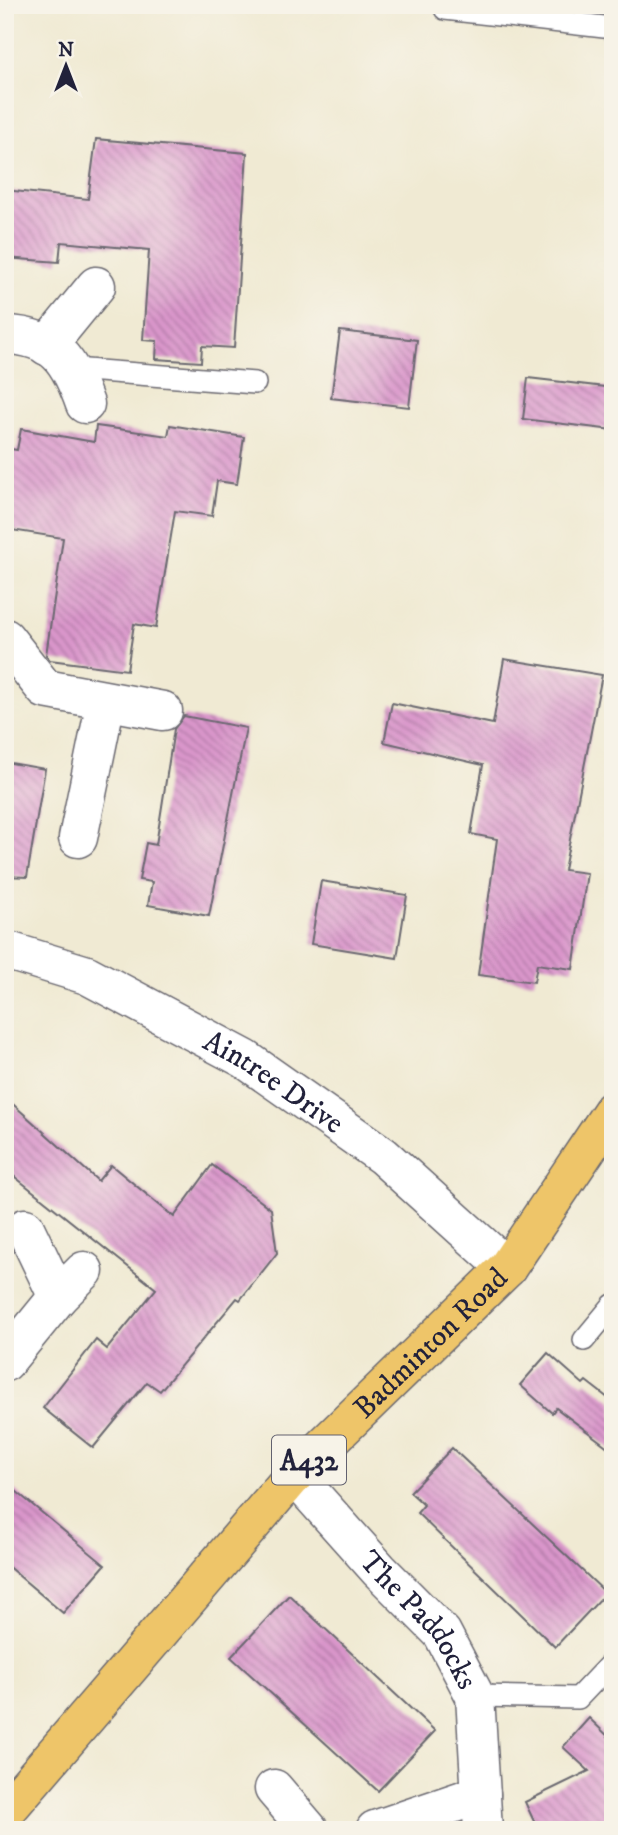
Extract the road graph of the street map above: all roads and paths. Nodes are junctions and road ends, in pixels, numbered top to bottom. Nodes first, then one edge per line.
1 (445, 9) dead end
2 (613, 28) edge
3 (96, 286) dead end
4 (5, 335) edge
5 (69, 373) junction
6 (255, 383) dead end
7 (5, 638) edge
8 (106, 701) junction
9 (163, 711) dead end
10 (78, 838) dead end
11 (5, 950) edge
12 (613, 1110) edge
13 (25, 1228) dead end
14 (507, 1268) junction
15 (85, 1271) dead end
16 (58, 1297) junction
17 (613, 1305) edge
18 (584, 1340) dead end
19 (5, 1362) edge
20 (294, 1475) junction
21 (613, 1661) edge
22 (475, 1696) junction
23 (274, 1789) dead end
24 (5, 1812) edge
25 (482, 1812) edge
26 (309, 1830) edge
27 (375, 1830) edge

1 - 2 lane
3 - 5 street
4 - 5 street
5 - 6 lane
7 - 8 street
8 - 9 street
8 - 10 street
11 - 14 street, Aintree Drive
12 - 14 main road, Badminton Road / A432
13 - 16 street
14 - 20 main road, Badminton Road / A432
15 - 16 street
16 - 19 street
17 - 18 lane
20 - 22 street, The Paddocks
20 - 24 main road, Badminton Road / A432
21 - 22 lane
22 - 25 street, The Paddocks
23 - 26 street
25 - 27 street, The Paddocks

